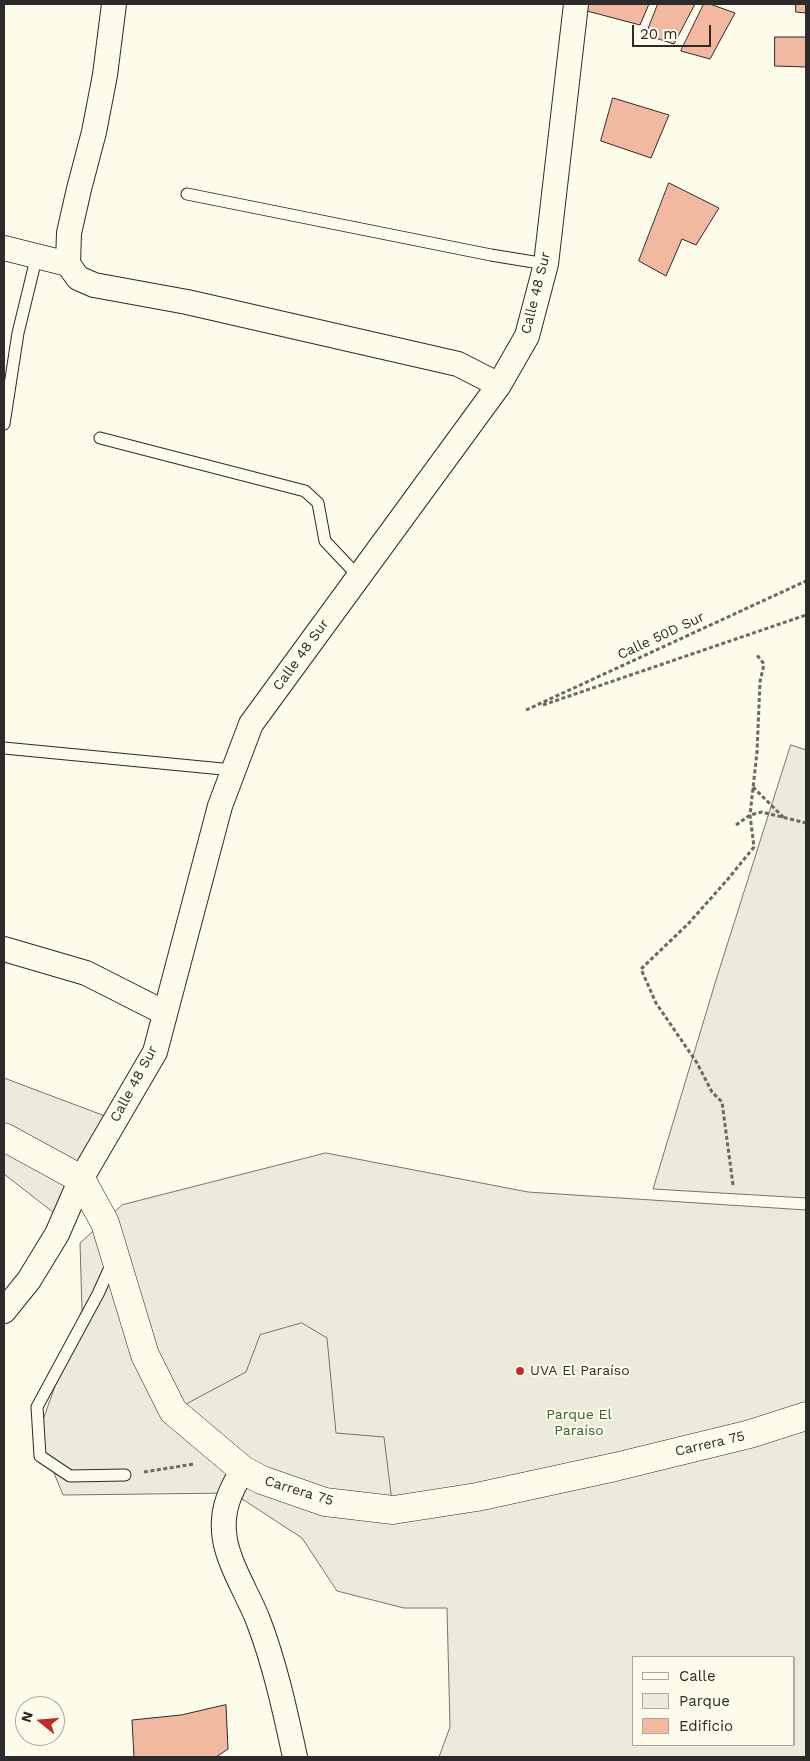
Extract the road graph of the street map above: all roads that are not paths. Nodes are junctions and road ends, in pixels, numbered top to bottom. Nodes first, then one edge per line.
1 (114, 4) edge
2 (576, 4) edge
3 (187, 194) dead end
4 (4, 248) edge
5 (37, 255) junction
6 (68, 264) junction
7 (546, 264) junction
8 (499, 385) junction
9 (4, 424) edge
10 (100, 438) dead end
11 (359, 577) junction
12 (4, 748) edge
13 (233, 770) junction
14 (4, 949) edge
15 (165, 1013) junction
16 (4, 1137) edge
17 (81, 1179) junction
18 (115, 1256) junction
19 (4, 1311) edge
20 (806, 1417) edge
21 (236, 1464) junction
22 (125, 1475) road end
23 (295, 1757) edge

1 - 6 street
2 - 7 street, Calle 48 Sur
3 - 7 lane
4 - 5 street
5 - 6 street
5 - 9 lane
6 - 8 street
7 - 8 street, Calle 48 Sur
8 - 11 street, Calle 48 Sur
10 - 11 lane
11 - 13 street, Calle 48 Sur
12 - 13 lane
13 - 15 street, Calle 48 Sur
14 - 15 street
15 - 17 street, Calle 48 Sur
16 - 17 street
17 - 18 street, Carrera 75
17 - 19 street, Calle 48 Sur
18 - 21 street, Carrera 75
18 - 22 lane
20 - 21 street, Carrera 75
21 - 23 street

